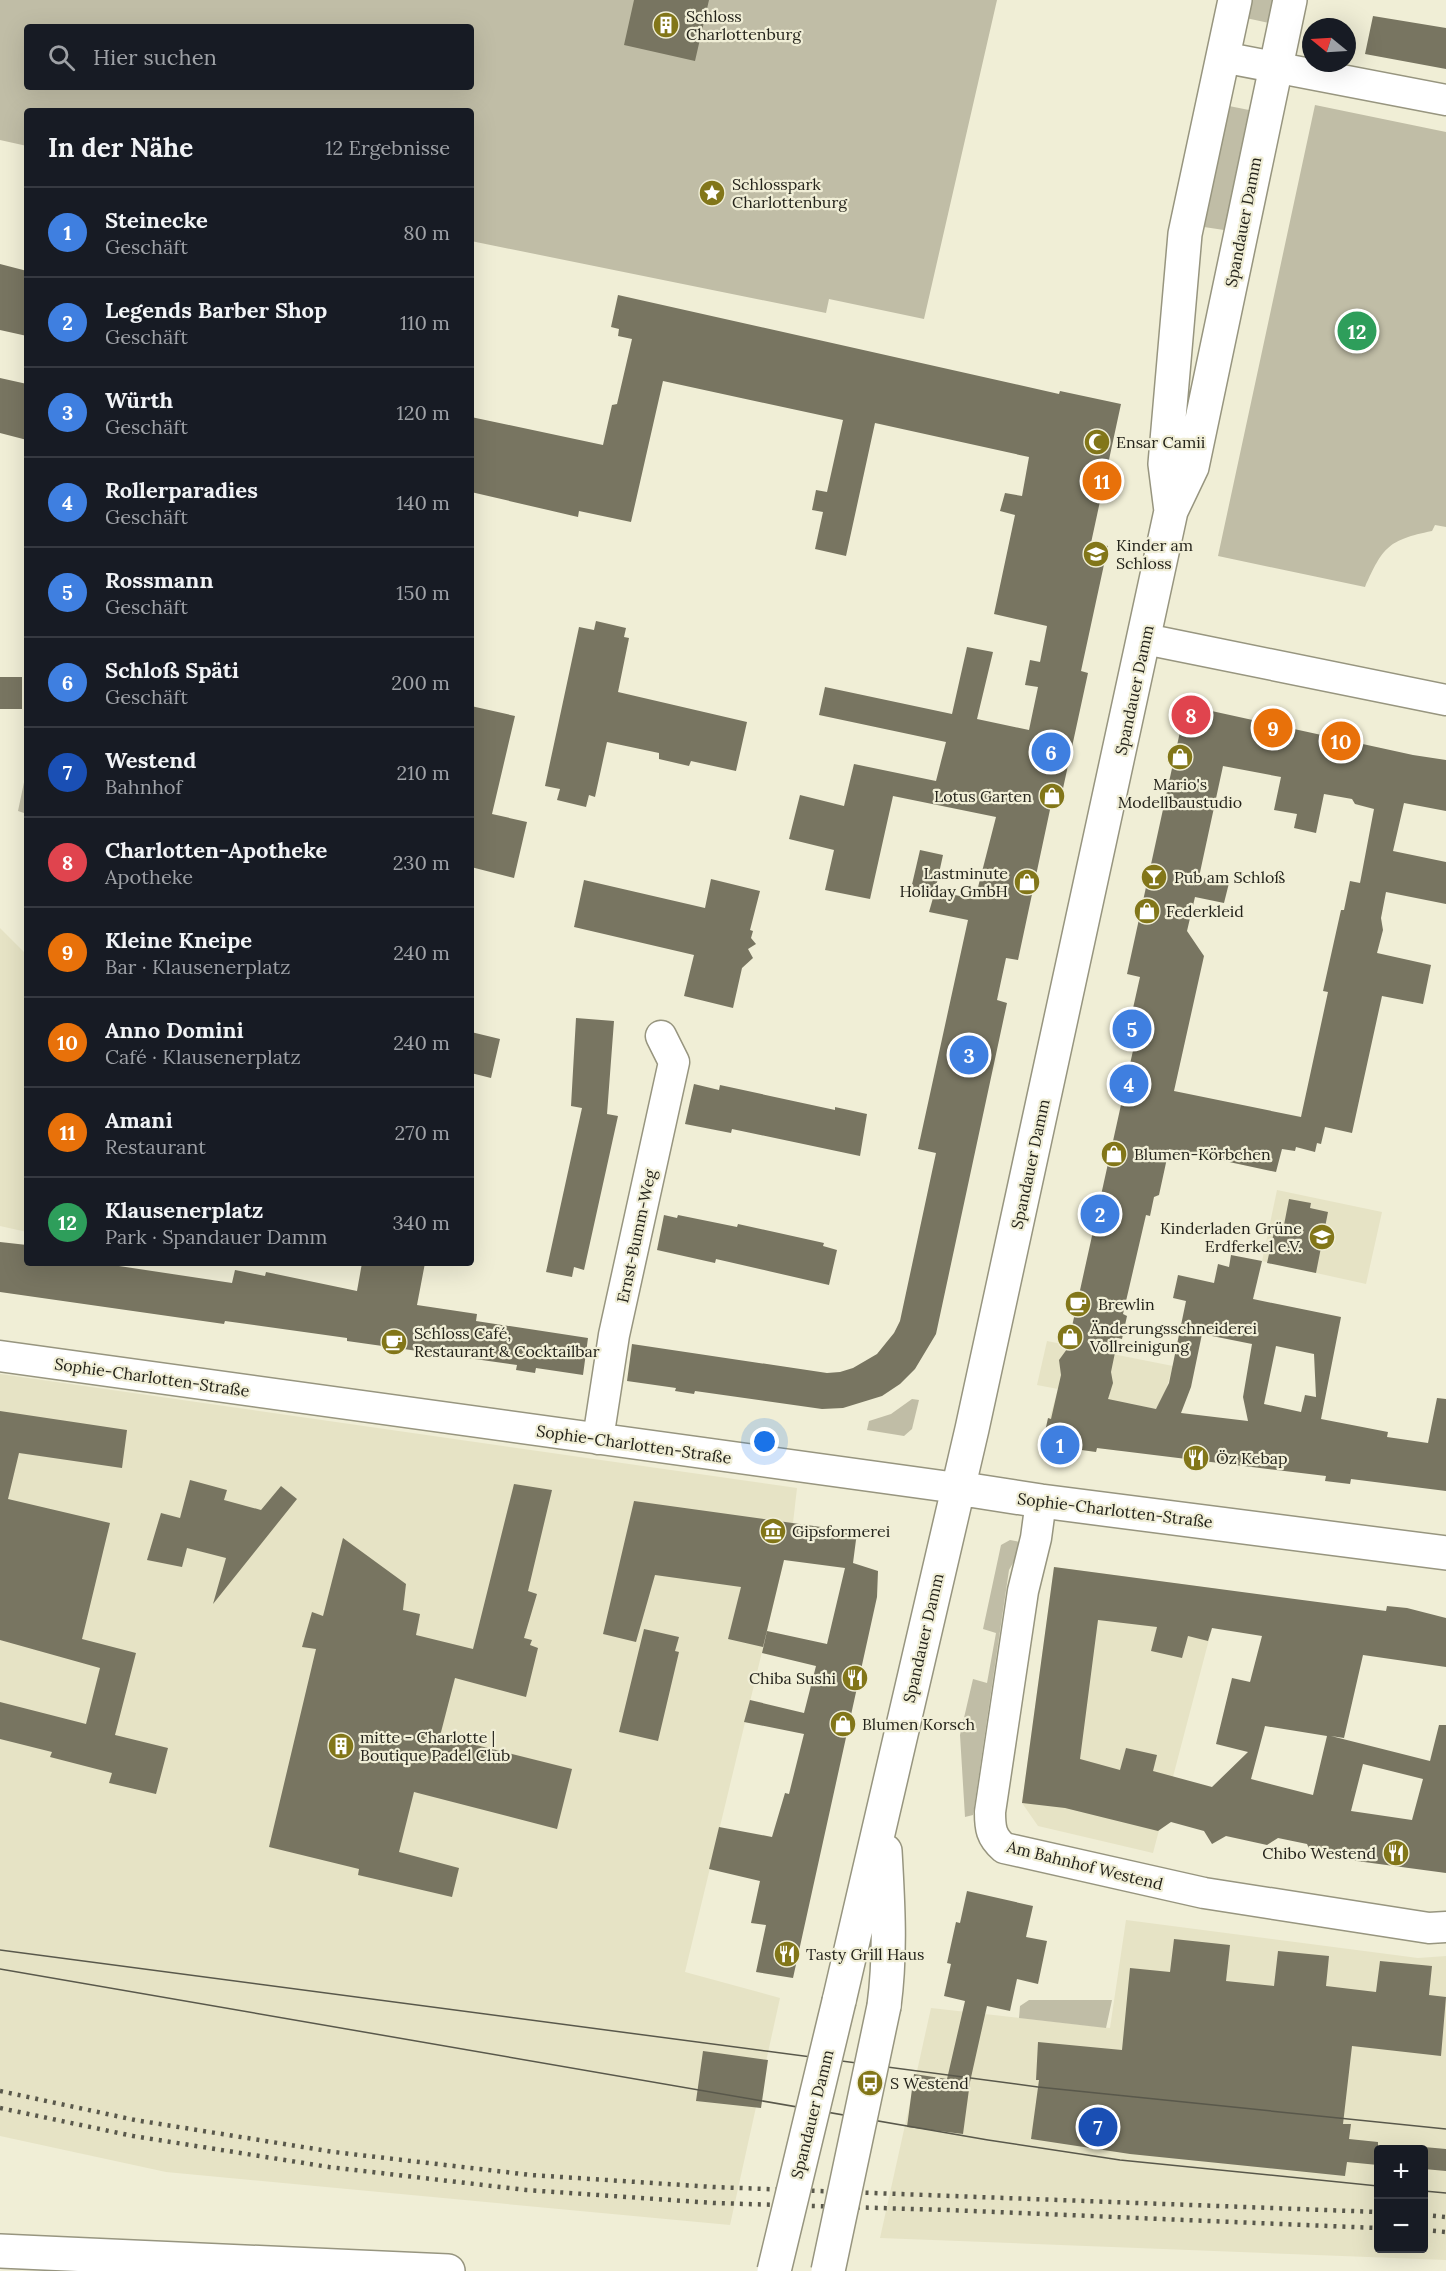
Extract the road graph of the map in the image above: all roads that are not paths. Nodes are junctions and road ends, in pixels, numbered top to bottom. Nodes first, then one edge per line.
1 (1234, 0) edge
2 (1290, 0) edge
3 (1222, 57) junction
4 (1275, 67) junction
5 (1446, 100) edge
6 (1171, 511) junction
7 (1145, 639) junction
8 (1446, 700) edge
9 (661, 1036) dead end
10 (0, 1356) edge
11 (598, 1439) junction
12 (957, 1488) junction
13 (1041, 1502) junction
14 (1446, 1553) edge
15 (883, 1817) junction
16 (1446, 1927) edge
17 (0, 2251) edge
18 (448, 2271) edge
19 (774, 2271) edge
20 (828, 2271) edge

1 - 3 main road, Spandauer Damm
2 - 4 main road, Spandauer Damm
3 - 4 street
3 - 6 main road, Spandauer Damm
4 - 5 street
4 - 6 main road, Spandauer Damm
6 - 7 main road, Spandauer Damm
7 - 8 street
7 - 12 main road, Spandauer Damm
9 - 11 street, Ernst-Bumm-Weg
10 - 11 street, Sophie-Charlotten-Straße
11 - 12 street, Sophie-Charlotten-Straße
12 - 13 main road, Sophie-Charlotten-Straße
12 - 15 main road, Spandauer Damm
13 - 14 main road, Sophie-Charlotten-Straße
13 - 16 street, Am Bahnhof Westend
15 - 19 main road, Spandauer Damm, bridge
15 - 20 main road, Spandauer Damm, bridge
17 - 18 main road

